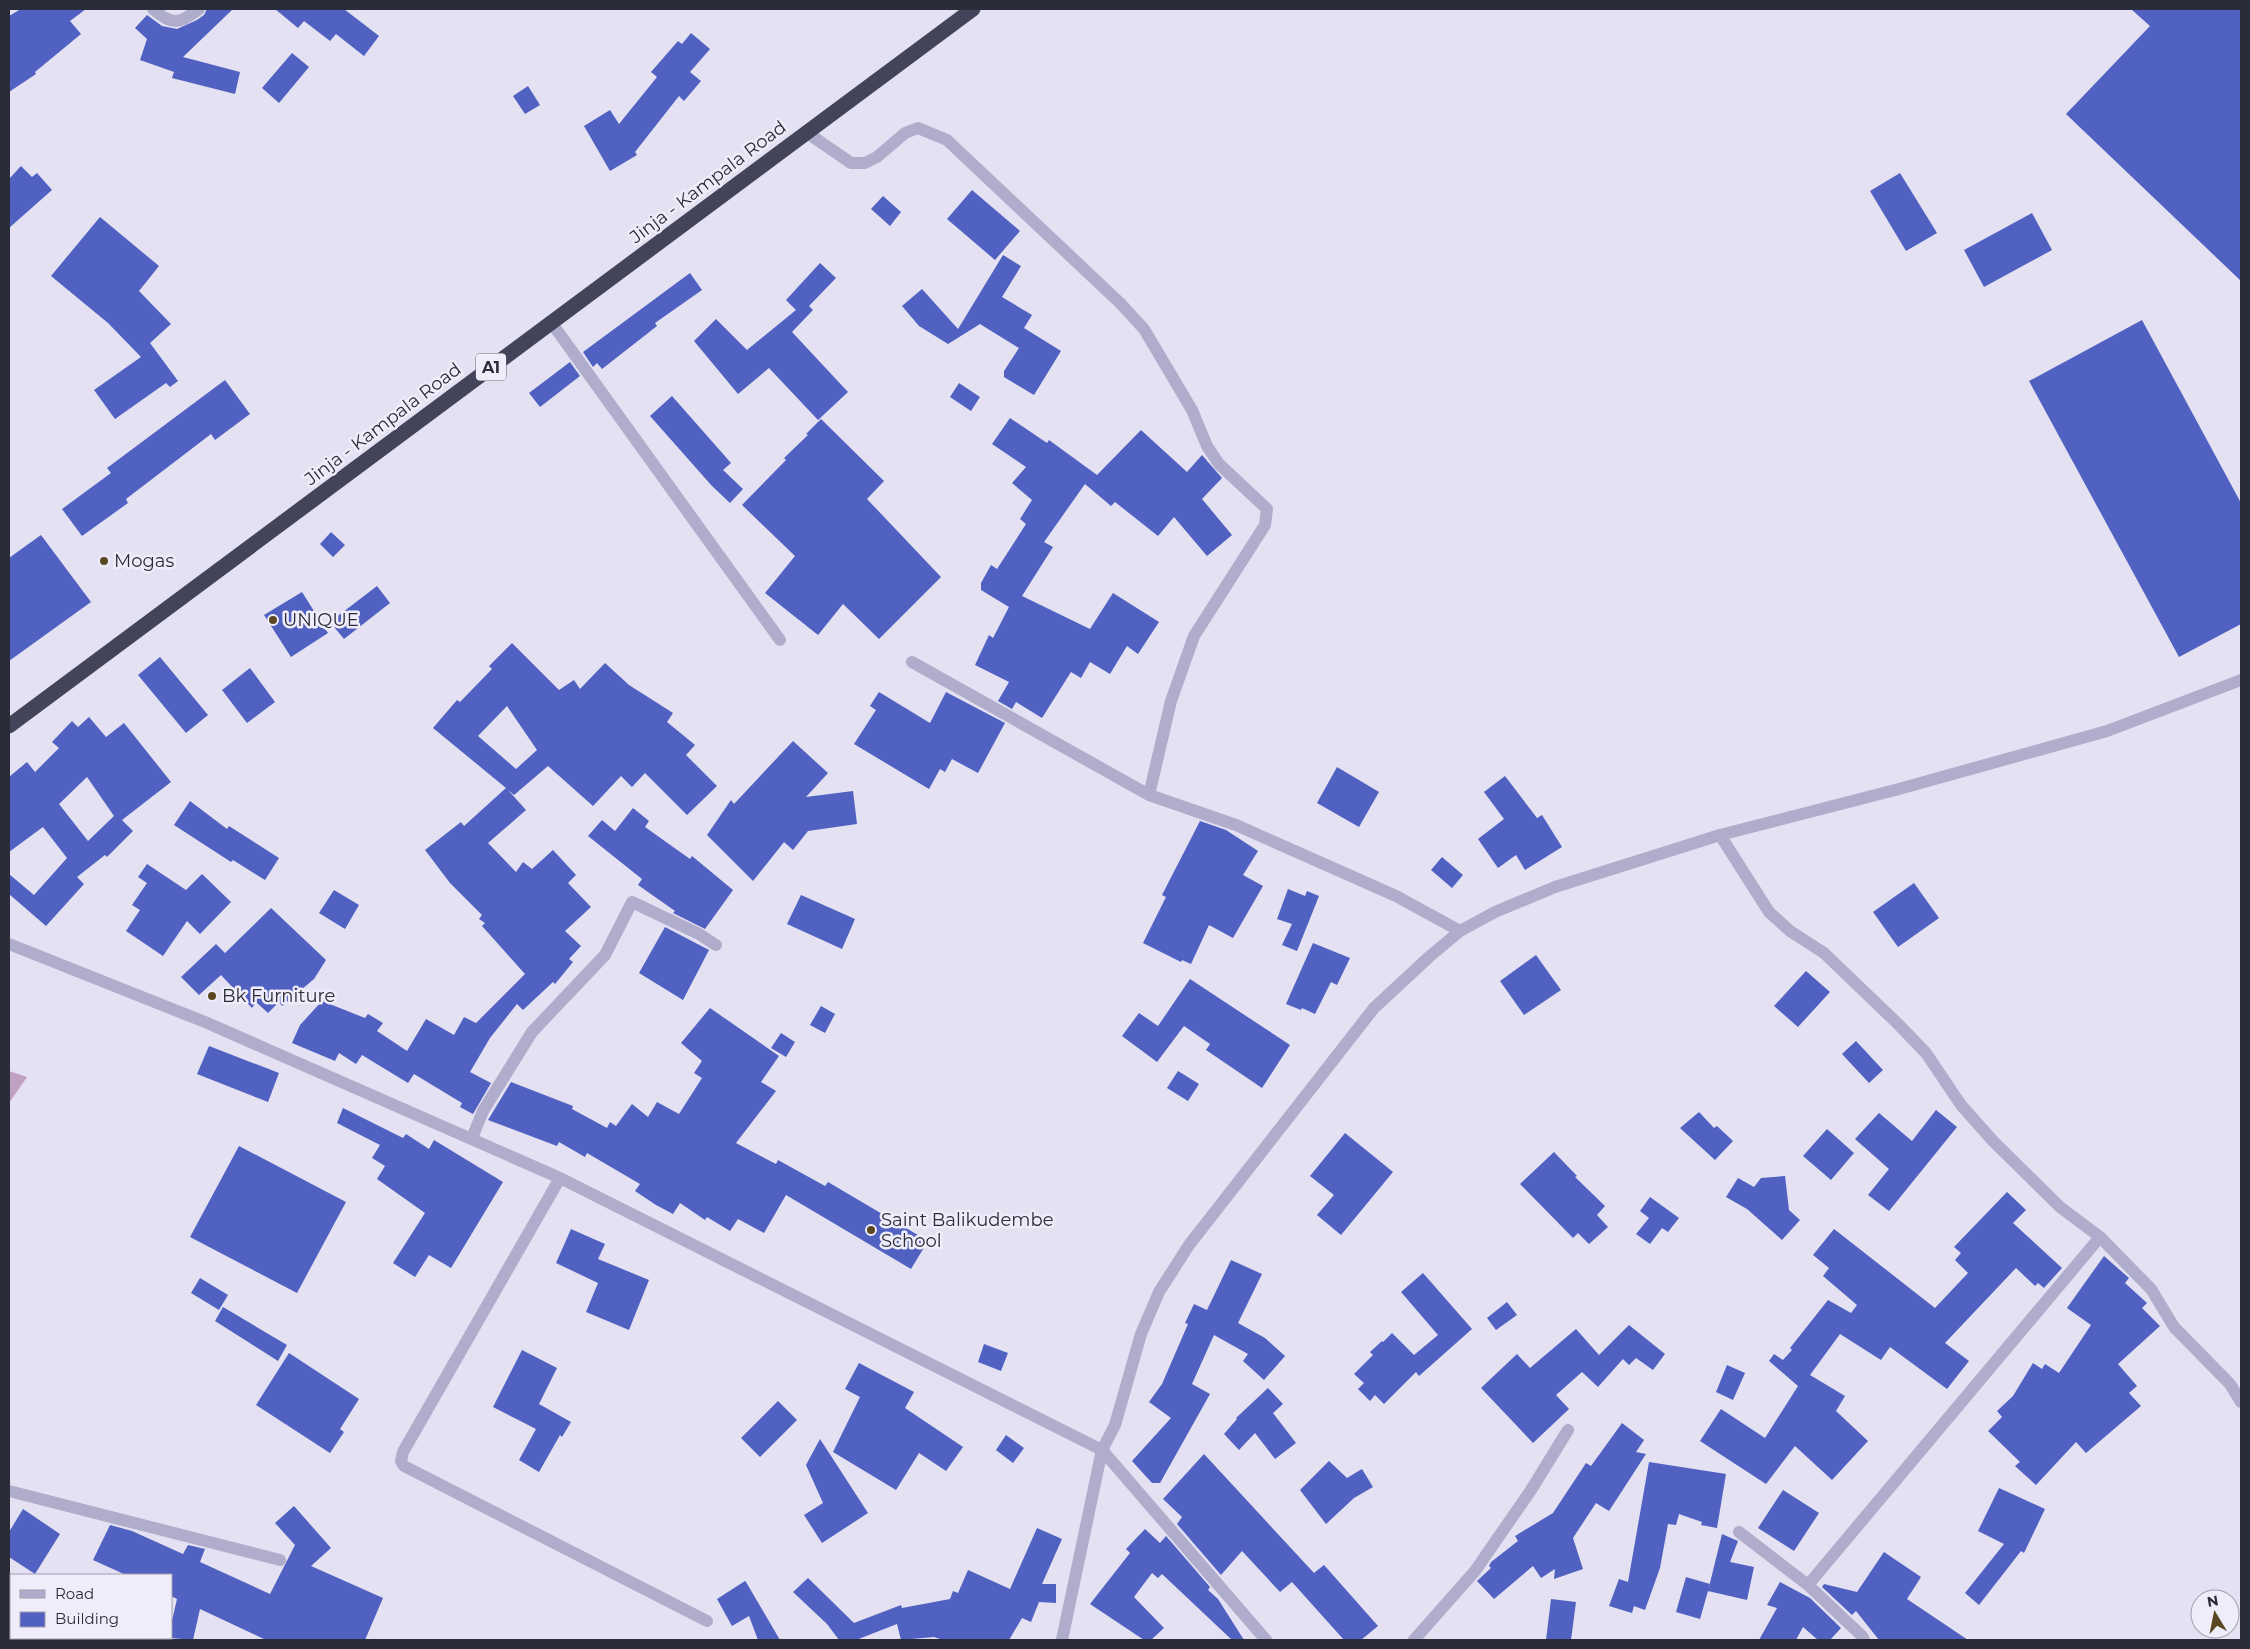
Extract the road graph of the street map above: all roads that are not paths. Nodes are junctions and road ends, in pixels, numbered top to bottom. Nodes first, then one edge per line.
1 (153, 9) edge
2 (199, 9) edge
3 (973, 9) edge
4 (806, 132) junction
5 (551, 322) junction
6 (780, 640) dead end
7 (912, 662) dead end
8 (2241, 680) edge
9 (9, 726) edge
10 (1149, 795) junction
11 (1720, 834) junction
12 (1460, 932) junction
13 (9, 944) edge
14 (716, 945) dead end
15 (472, 1138) junction
16 (560, 1178) junction
17 (2100, 1237) junction
18 (2241, 1402) edge
19 (1568, 1430) dead end
20 (1102, 1450) junction
21 (9, 1491) edge
22 (1739, 1532) dead end
23 (280, 1560) dead end
24 (1808, 1585) junction
25 (707, 1621) dead end
26 (1062, 1640) edge
27 (1266, 1640) edge
28 (1414, 1640) edge
29 (1864, 1640) edge

1 - 2 street
3 - 4 highway, Jinja - Kampala Road / A1
4 - 5 highway, Jinja - Kampala Road / A1
4 - 10 street
5 - 6 street
5 - 9 highway, Jinja - Kampala Road / A1
7 - 10 street
8 - 11 street
10 - 12 street
11 - 12 street
11 - 17 street
12 - 20 street
13 - 15 street
14 - 15 street
15 - 16 street
16 - 20 street
16 - 25 street
17 - 18 street
17 - 24 street
19 - 28 street
20 - 26 street
20 - 27 street
21 - 23 street
22 - 24 street
24 - 29 street

